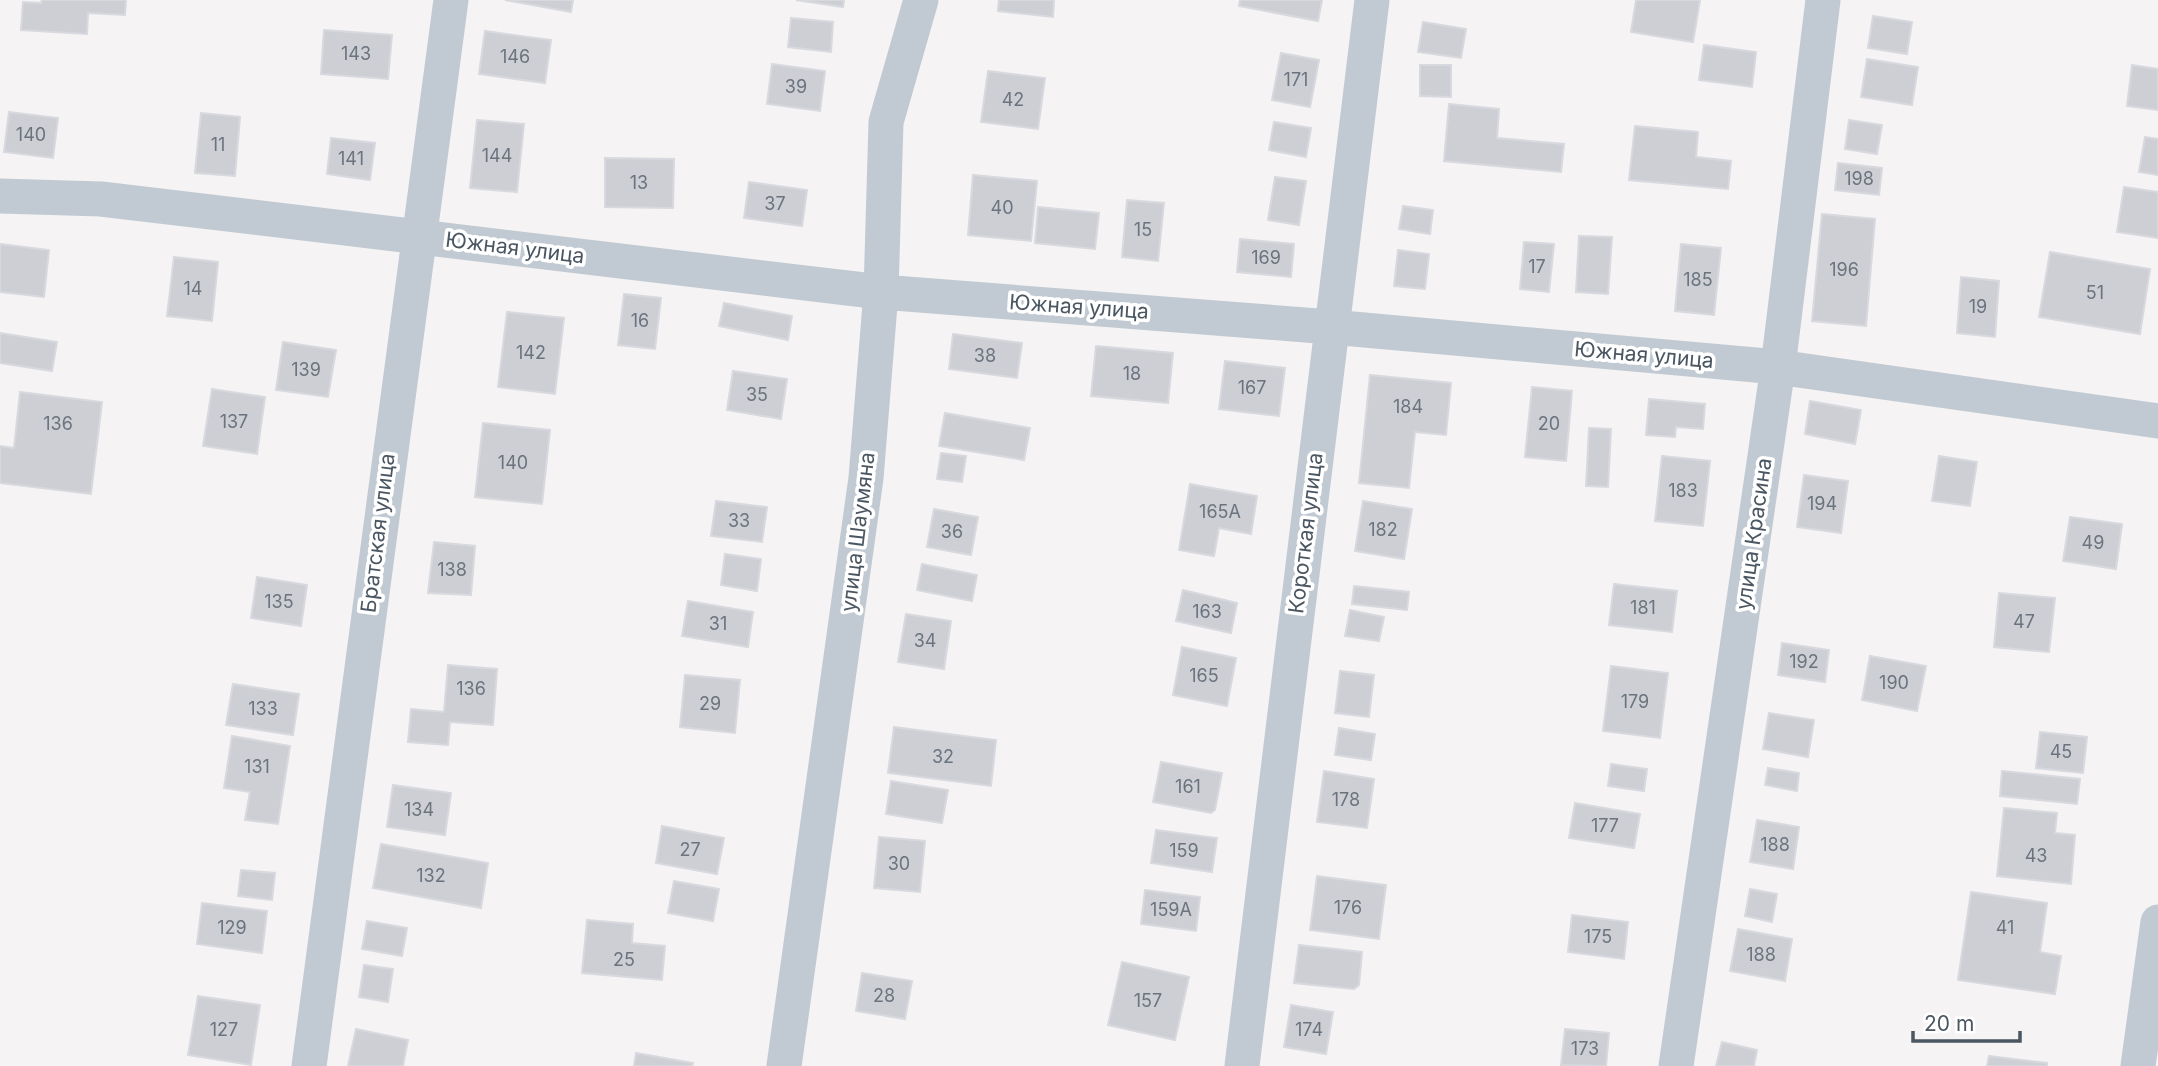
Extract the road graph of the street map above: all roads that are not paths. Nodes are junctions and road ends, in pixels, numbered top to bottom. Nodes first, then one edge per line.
1 (451, 0) edge
2 (921, 0) edge
3 (1372, 0) edge
4 (1824, 0) edge
5 (0, 197) edge
6 (417, 236) junction
7 (881, 292) junction
8 (1331, 327) junction
9 (1779, 367) junction
10 (2158, 421) edge
11 (2158, 922) edge
12 (309, 1066) edge
13 (784, 1066) edge
14 (1242, 1066) edge
15 (1676, 1066) edge
16 (2138, 1066) edge

1 - 6 street, Братская улица
2 - 7 street, улица Шаумяна
3 - 8 street, Короткая улица
4 - 9 street, улица Красина
5 - 6 street, Южная улица
6 - 7 street, Южная улица
6 - 12 street, Братская улица
7 - 8 street, Южная улица
7 - 13 street, улица Шаумяна
8 - 9 street, Южная улица
8 - 14 street, Короткая улица
9 - 10 street, Южная улица
9 - 15 street, улица Красина
11 - 16 street

